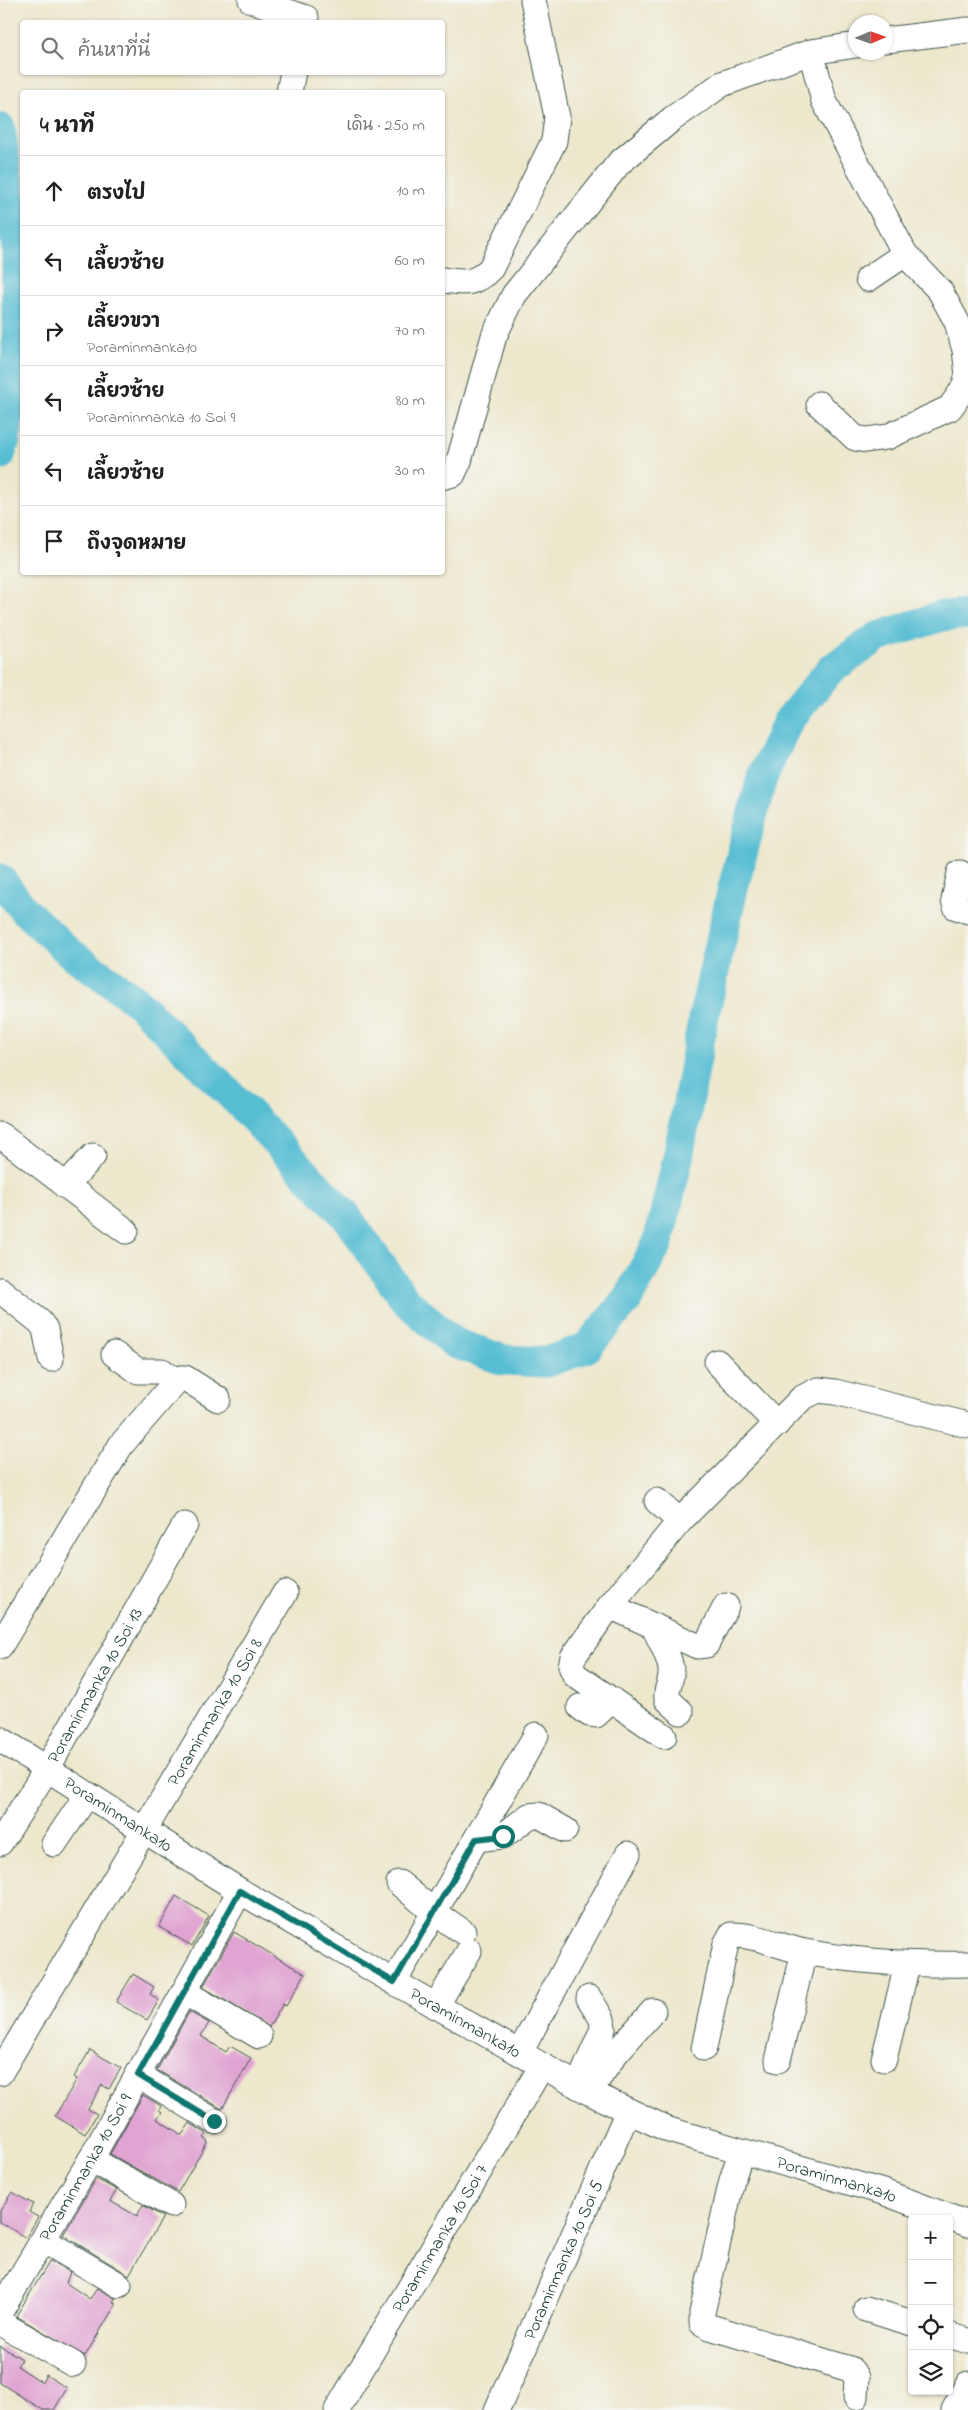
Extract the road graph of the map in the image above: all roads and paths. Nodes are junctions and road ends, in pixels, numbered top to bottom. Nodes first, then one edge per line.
1 (251, 0) edge
2 (533, 0) edge
3 (308, 13) edge
4 (968, 30) edge
5 (893, 39) edge
6 (848, 45) edge
7 (811, 52) junction
8 (292, 75) edge
9 (289, 90) edge
10 (905, 254) junction
11 (868, 279) dead end
12 (445, 280) edge
13 (968, 375) edge
14 (820, 404) dead end
15 (445, 476) edge
16 (960, 873) dead end
17 (968, 911) edge
18 (0, 1136) edge
19 (93, 1156) dead end
20 (65, 1186) junction
21 (126, 1230) dead end
22 (0, 1290) edge
23 (114, 1354) dead end
24 (52, 1359) dead end
25 (717, 1362) dead end
26 (176, 1381) junction
27 (218, 1399) dead end
28 (777, 1424) junction
29 (968, 1425) edge
30 (657, 1501) dead end
31 (680, 1522) junction
32 (185, 1526) dead end
33 (285, 1593) dead end
34 (610, 1606) junction
35 (726, 1606) dead end
36 (654, 1626) junction
37 (0, 1646) edge
38 (612, 1700) junction
39 (580, 1707) dead end
40 (681, 1712) dead end
41 (536, 1735) dead end
42 (664, 1736) dead end
43 (0, 1740) edge
44 (47, 1769) junction
45 (87, 1795) junction
46 (143, 1830) junction
47 (565, 1830) dead end
48 (476, 1839) junction
49 (0, 1843) edge
50 (54, 1844) dead end
51 (628, 1854) dead end
52 (399, 1883) dead end
53 (240, 1891) junction
54 (434, 1912) junction
55 (804, 1952) junction
56 (968, 1964) edge
57 (907, 1965) junction
58 (394, 1982) junction
59 (184, 1992) junction
60 (589, 1998) dead end
61 (436, 2006) junction
62 (653, 2011) dead end
63 (259, 2036) dead end
64 (704, 2048) dead end
65 (520, 2052) junction
66 (884, 2059) dead end
67 (778, 2060) dead end
68 (542, 2066) junction
69 (0, 2072) edge
70 (138, 2075) junction
71 (583, 2089) junction
72 (628, 2111) junction
73 (214, 2121) dead end
74 (741, 2152) junction
75 (91, 2159) junction
76 (171, 2205) dead end
77 (968, 2224) edge
78 (43, 2240) junction
79 (119, 2284) dead end
80 (866, 2309) dead end
81 (0, 2312) edge
82 (908, 2322) edge
83 (0, 2323) edge
84 (953, 2336) edge
85 (968, 2341) edge
86 (73, 2364) dead end
87 (968, 2384) edge
88 (856, 2397) dead end
89 (337, 2410) edge
90 (497, 2410) edge
91 (954, 2410) edge

1 - 3 street
2 - 12 street
4 - 5 street
6 - 7 street
7 - 10 street
7 - 15 street
8 - 9 street
10 - 11 street
10 - 13 street
13 - 14 street
16 - 17 street
18 - 20 street
19 - 20 street
20 - 21 street
22 - 24 street
23 - 26 street
25 - 28 street
26 - 27 street
26 - 37 street
28 - 29 street
28 - 31 street
30 - 31 street
31 - 34 street
32 - 44 street, Poraminmanka 10 Soi 13
33 - 46 street, Poraminmanka 10 Soi 8
34 - 36 street
34 - 38 street
35 - 36 street
36 - 40 street
38 - 39 street
38 - 42 street
41 - 48 street
43 - 44 street, Poraminmanka10
44 - 45 street, Poraminmanka10
44 - 49 street, Poraminmanka 10 Soi 13
45 - 46 street, Poraminmanka10
45 - 50 street
46 - 53 street, Poraminmanka10
46 - 69 street, Poraminmanka 10 Soi 8
47 - 48 street
48 - 54 street
51 - 65 street
52 - 54 street
53 - 58 street, Poraminmanka10
53 - 59 street, Poraminmanka 10 Soi 9
54 - 58 street
54 - 61 street
55 - 57 street
55 - 64 street
55 - 67 street
56 - 57 street
57 - 66 street
58 - 61 street, Poraminmanka10
59 - 63 street
59 - 70 street, Poraminmanka 10 Soi 9
60 - 71 street
61 - 65 street, Poraminmanka10
62 - 71 street
65 - 68 street, Poraminmanka10
68 - 71 street, Poraminmanka10
68 - 89 street, Poraminmanka 10 Soi 7
70 - 73 street
70 - 75 street, Poraminmanka 10 Soi 9
71 - 72 street, Poraminmanka10
72 - 74 street, Poraminmanka10
72 - 90 street, Poraminmanka 10 Soi 5
74 - 77 street, Poraminmanka10
74 - 88 street
75 - 76 street
75 - 78 street, Poraminmanka 10 Soi 9
78 - 79 street
78 - 81 street, Poraminmanka 10 Soi 9
80 - 82 street
83 - 86 street
84 - 85 street
87 - 91 street

